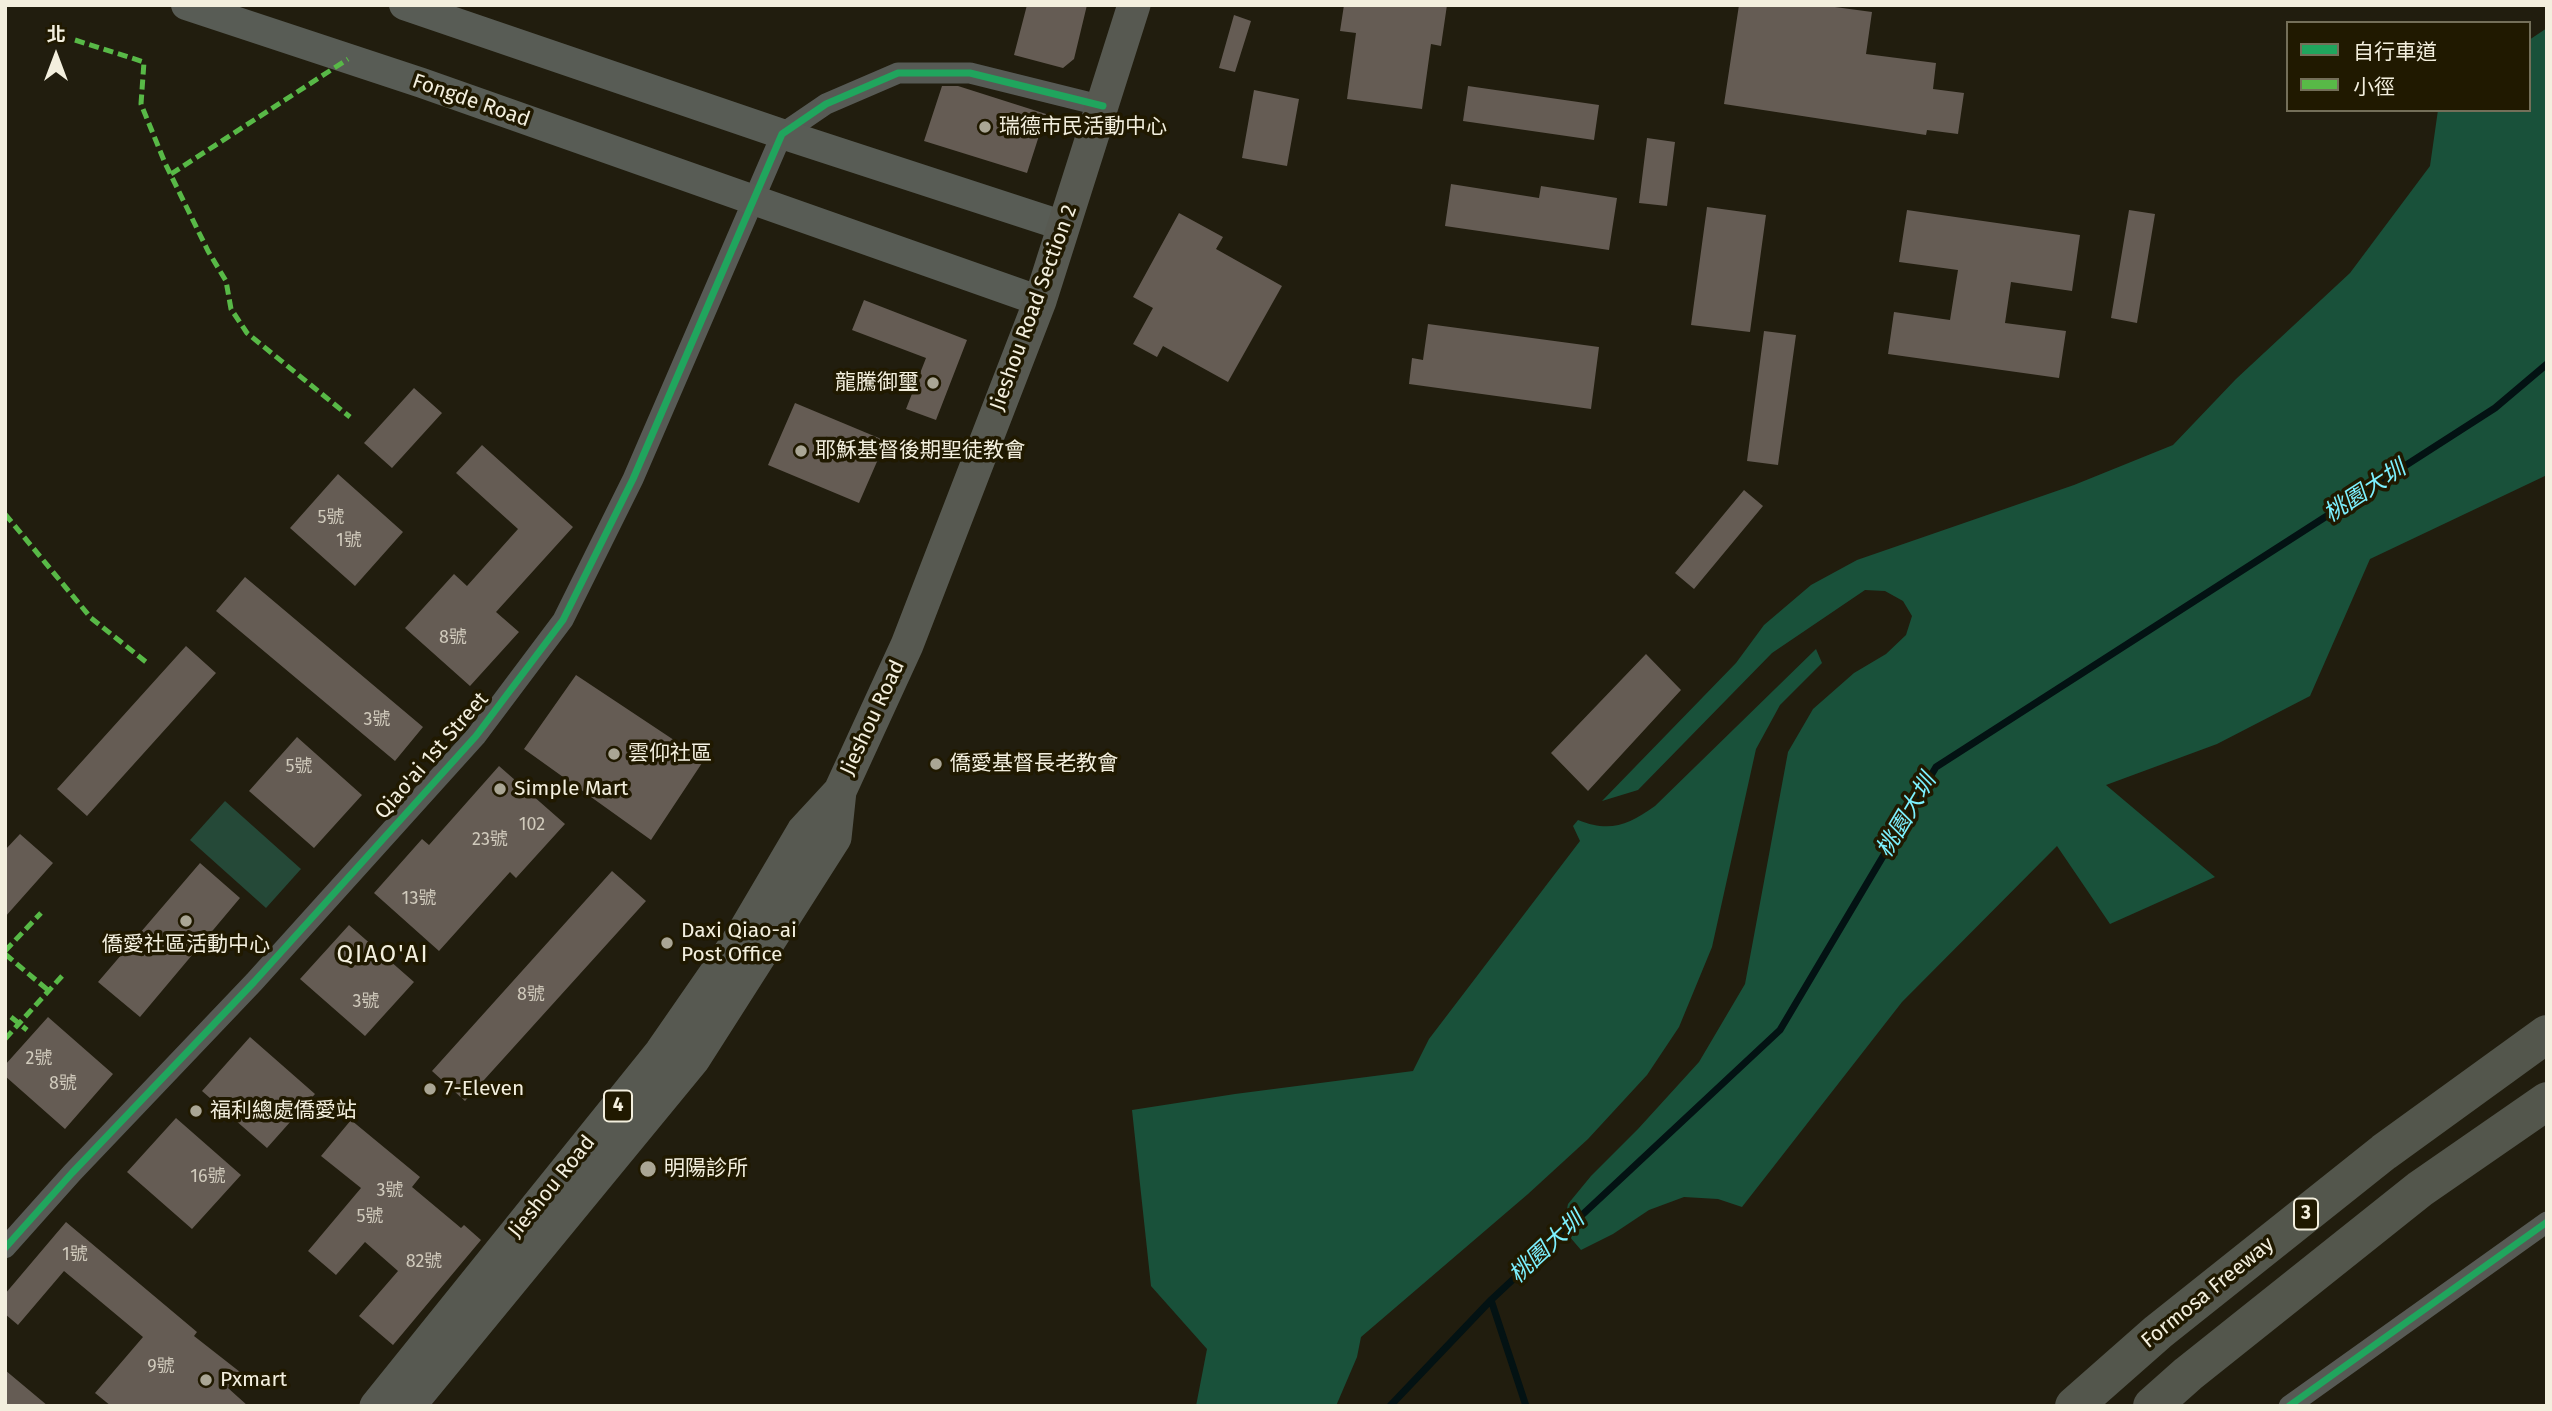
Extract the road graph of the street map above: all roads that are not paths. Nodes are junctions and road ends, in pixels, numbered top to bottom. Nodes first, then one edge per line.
1 (186, 5) edge
2 (404, 5) edge
3 (1133, 5) edge
4 (1103, 106) junction
5 (782, 134) junction
6 (755, 200) junction
7 (1064, 226) junction
8 (1040, 301) junction
9 (907, 645) joint
10 (840, 791) junction
11 (2547, 1034) edge
12 (2547, 1101) edge
13 (2547, 1222) edge
14 (5, 1248) edge
15 (2291, 1404) edge
16 (376, 1406) edge
17 (409, 1406) edge
18 (2074, 1406) edge
19 (2152, 1406) edge

1 - 6 main road, Fongde Road
2 - 5 main road
3 - 4 main road, Jieshou Road Section 2 / 4
4 - 5 street
4 - 7 main road, Jieshou Road Section 2 / 4
5 - 6 street
5 - 7 main road
6 - 8 main road, Fongde Road
6 - 14 street, Qiao'ai 1st Street
7 - 8 main road, Jieshou Road Section 2 / 4
8 - 9 main road, Jieshou Road Section 2 / 4
9 - 10 main road, Jieshou Road / 4
10 - 16 main road, Jieshou Road / 4
10 - 17 main road, Jieshou Road / 4
11 - 18 highway, Formosa Freeway / 3
12 - 19 highway
13 - 15 street

